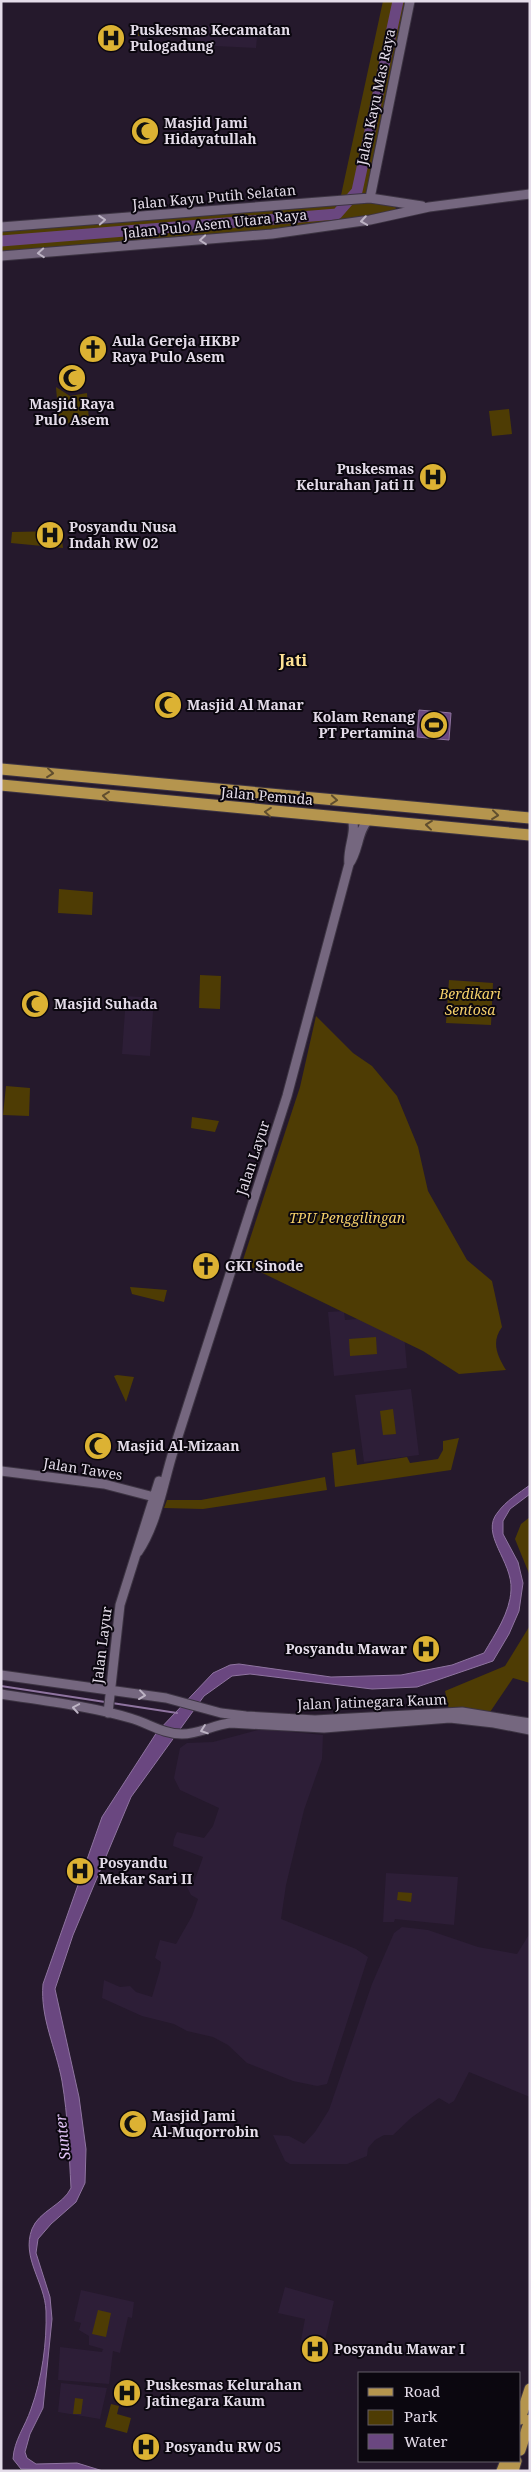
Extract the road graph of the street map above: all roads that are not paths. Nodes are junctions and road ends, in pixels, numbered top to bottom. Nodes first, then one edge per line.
1 (410, 1) edge
2 (530, 194) edge
3 (367, 198) junction
4 (392, 202) junction
5 (429, 207) junction
6 (394, 214) junction
7 (1, 227) edge
8 (1, 256) edge
9 (1, 769) edge
10 (1, 785) edge
11 (352, 818) junction
12 (530, 818) edge
13 (369, 819) junction
14 (530, 835) edge
15 (349, 864) junction
16 (1, 1471) edge
17 (156, 1498) junction
18 (1, 1675) edge
19 (1, 1694) edge
20 (111, 1694) junction
21 (109, 1710) junction
22 (218, 1712) junction
23 (530, 1723) edge
24 (221, 1724) junction
25 (530, 1730) edge
26 (530, 2389) edge
27 (521, 2416) edge
28 (530, 2420) edge
29 (521, 2447) edge

1 - 3 street, Jalan Kayu Mas Raya
2 - 5 street
3 - 4 street, Jalan Kayu Putih Selatan
7 -> 3 street, Jalan Kayu Putih Selatan
4 - 5 street, Jalan Kayu Putih Selatan
4 - 6 street
5 - 6 street, Jalan Pulo Asem Utara Raya
6 -> 8 street, Jalan Pulo Asem Utara Raya
9 -> 12 main road, Jalan Pemuda
11 -> 10 main road, Jalan Pemuda
11 - 13 main road, Jalan Pemuda
11 - 15 street, Jalan Layur
14 -> 13 main road, Jalan Pemuda
13 - 15 street, Jalan Layur
15 - 17 street, Jalan Layur
16 - 17 street, Jalan Tawes
17 - 20 street, Jalan Layur
18 - 20 street, Jalan Jatinegara Kaum
21 -> 19 street
20 - 21 street, Jalan Layur
20 -> 22 street, Jalan Jatinegara Kaum
24 -> 21 street, Jalan Jatinegara Kaum
22 - 23 street, Jalan Jatinegara Kaum
22 - 24 street
24 - 25 street, Jalan Jatinegara Kaum
26 - 27 main road
28 - 29 main road

